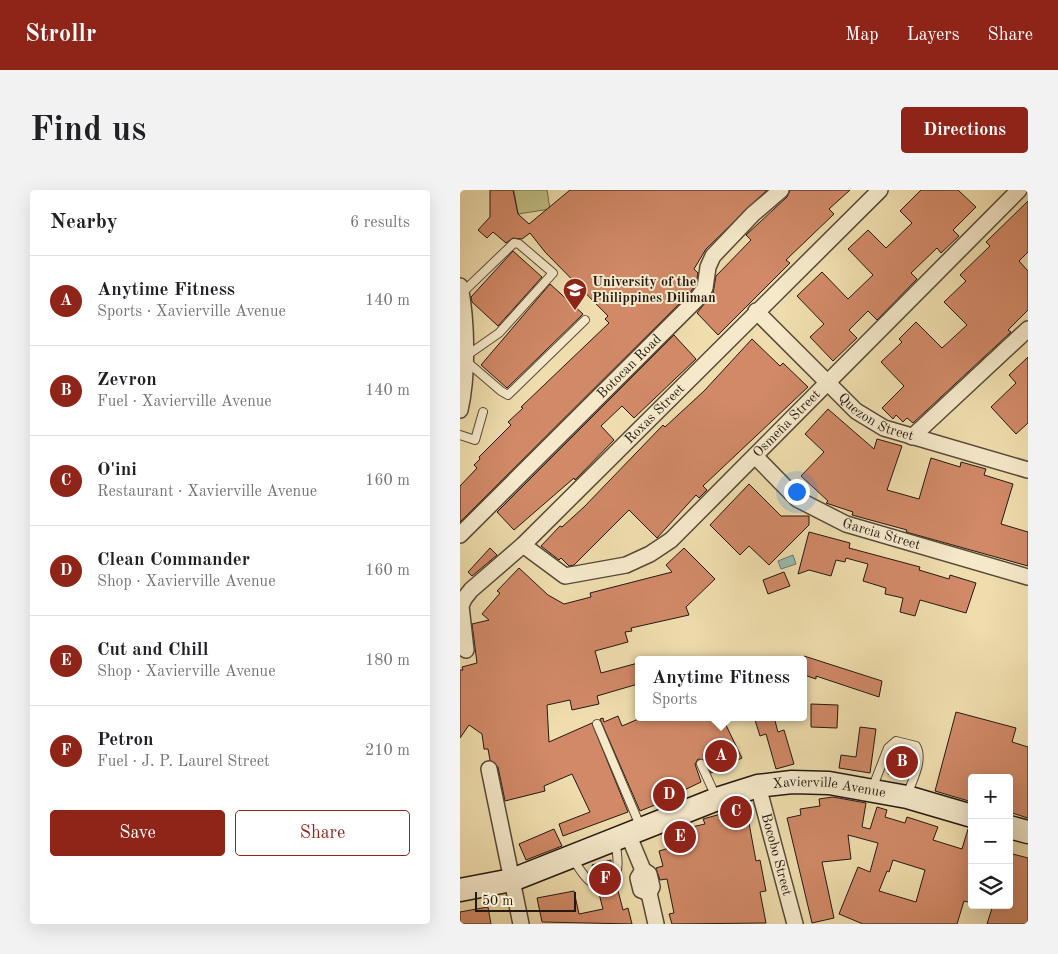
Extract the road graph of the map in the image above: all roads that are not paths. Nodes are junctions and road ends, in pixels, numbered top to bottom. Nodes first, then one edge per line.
1 (782, 190) edge
2 (880, 190) edge
3 (1019, 190) edge
4 (461, 290) edge
5 (756, 311) junction
6 (585, 320) dead end
7 (1028, 329) edge
8 (465, 359) junction
9 (829, 383) junction
10 (460, 410) edge
11 (483, 412) dead end
12 (460, 435) edge
13 (912, 437) junction
14 (755, 456) junction
15 (1028, 470) edge
16 (460, 535) edge
17 (524, 545) junction
18 (1028, 576) edge
19 (466, 650) dead end
20 (596, 724) dead end
21 (701, 764) dead end
22 (489, 769) dead end
23 (758, 786) junction
24 (872, 789) junction
25 (907, 797) junction
26 (717, 799) junction
27 (968, 815) edge
28 (1013, 828) edge
29 (1028, 832) edge
30 (628, 834) junction
31 (572, 858) junction
32 (512, 880) junction
33 (460, 890) edge
34 (521, 924) edge
35 (656, 924) edge
36 (795, 924) edge

1 - 16 street, Botocan Road
2 - 5 street, Roxas Street
3 - 9 street, Osmeña Street
4 - 8 street
4 - 8 lane
5 - 9 street, Quezon Street
5 - 17 street, Roxas Street
6 - 8 lane
7 - 13 street
8 - 10 street
9 - 13 street, Quezon Street
9 - 14 street, Osmeña Street
11 - 12 lane
13 - 15 street, Quezon Street
14 - 17 street, Osmeña Street
14 - 18 street, Garcia Street
17 - 19 street, Roxas Street
20 - 30 lane
21 - 26 lane
22 - 32 street
23 - 24 main road, Xavierville Avenue
23 - 26 main road, Xavierville Avenue
23 - 36 street, Bocobo Street
24 - 25 main road, Xavierville Avenue
24 - 25 lane
25 - 27 main road, Xavierville Avenue
26 - 30 main road, Xavierville Avenue
28 - 29 main road
30 - 31 main road, Xavierville Avenue
30 - 31 lane
30 - 35 street
31 - 32 main road, Xavierville Avenue
32 - 33 main road, Xavierville Avenue
32 - 34 street

